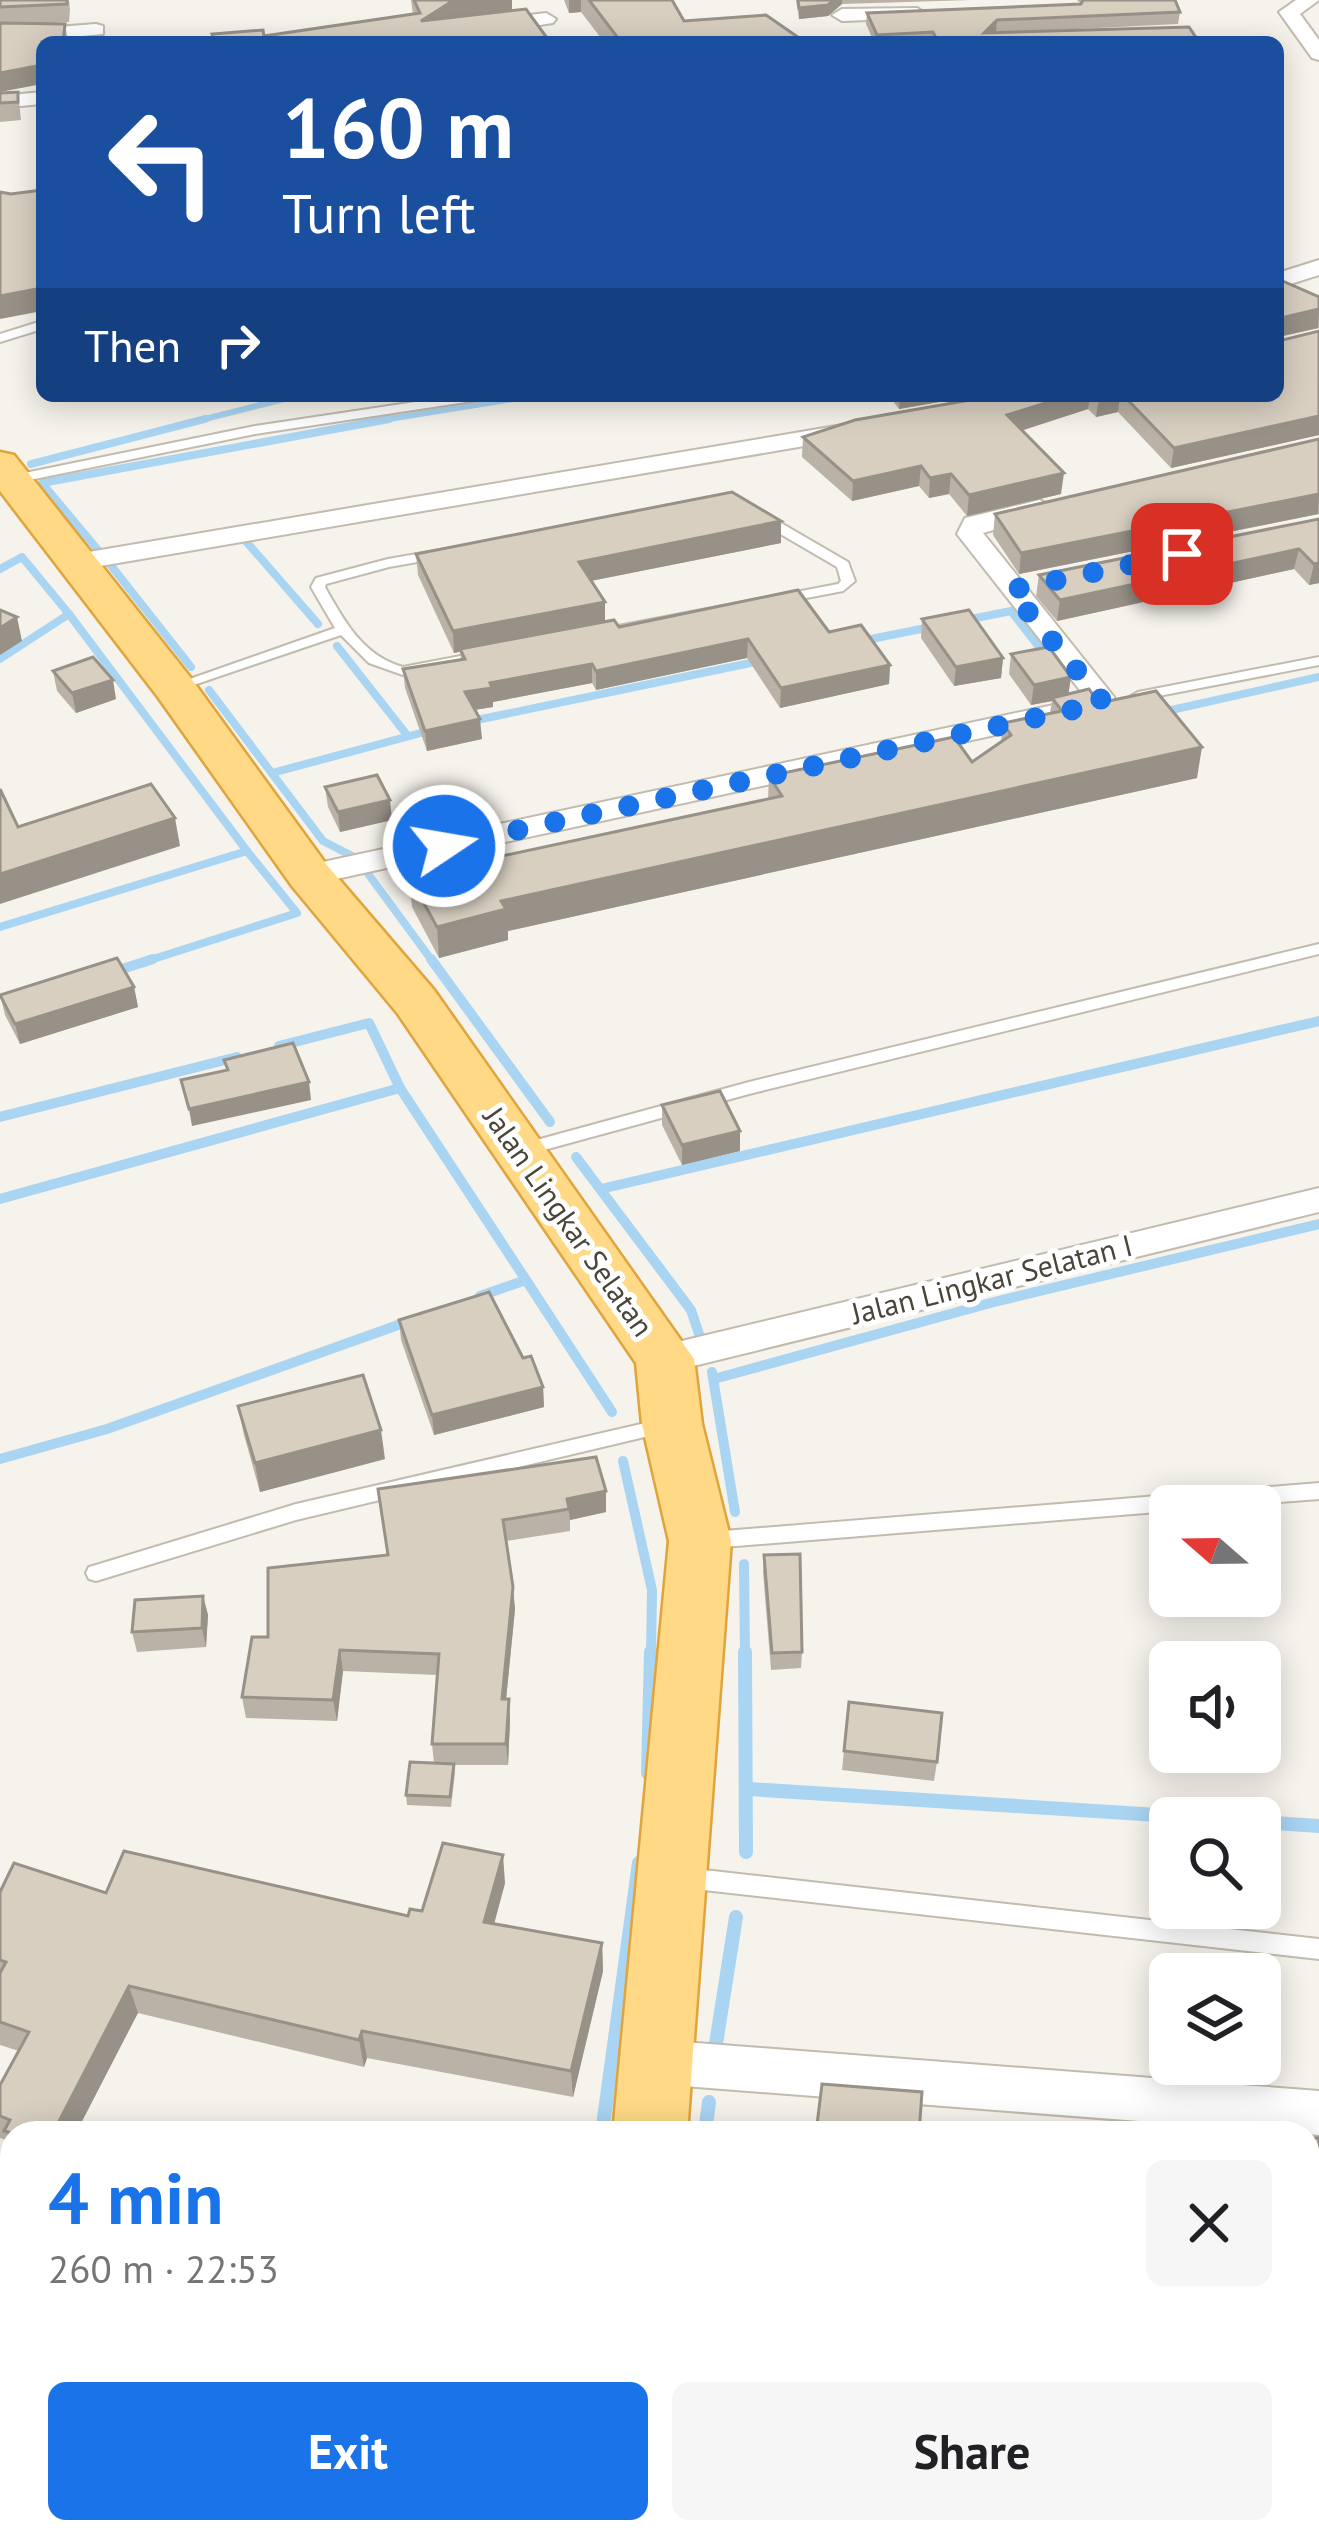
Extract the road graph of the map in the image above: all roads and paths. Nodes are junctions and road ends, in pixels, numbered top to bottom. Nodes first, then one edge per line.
1 (1310, 0) edge
2 (837, 8) edge
3 (930, 18) edge
4 (546, 19) dead end
5 (0, 31) edge
6 (96, 31) dead end
7 (449, 36) edge
8 (858, 36) edge
9 (1319, 54) edge
10 (36, 98) edge
11 (0, 101) edge
12 (1319, 267) edge
13 (1285, 287) edge
14 (36, 327) edge
15 (0, 338) edge
16 (439, 402) edge
17 (875, 427) edge
18 (5, 472) edge
19 (1072, 501) edge
20 (76, 562) junction
21 (342, 630) junction
22 (1319, 661) edge
23 (174, 687) junction
24 (1104, 703) junction
25 (309, 875) junction
26 (1319, 949) edge
27 (518, 1152) junction
28 (1319, 1200) edge
29 (665, 1359) junction
30 (671, 1424) junction
31 (1319, 1491) edge
32 (700, 1541) junction
33 (96, 1573) dead end
34 (676, 1877) junction
35 (1319, 1949) edge
36 (658, 2062) junction
37 (1319, 2113) edge
38 (651, 2121) edge

1 - 9 street
2 - 3 street
2 - 8 street
4 - 7 street
5 - 6 street
10 - 11 street
12 - 13 street
14 - 15 lane
16 - 18 lane
17 - 20 street
18 - 20 highway, Jalan Lingkar Selatan
19 - 24 street
20 - 23 highway, Jalan Lingkar Selatan
21 - 21 lane
21 - 23 lane
22 - 24 lane
23 - 25 highway, Jalan Lingkar Selatan
24 - 25 street
25 - 27 highway, Jalan Lingkar Selatan
26 - 27 lane
27 - 29 highway, Jalan Lingkar Selatan
28 - 29 street, Jalan Lingkar Selatan I
29 - 30 highway, Jalan Lingkar Selatan
30 - 32 highway, Jalan Lingkar Selatan
30 - 33 lane
31 - 32 lane
32 - 34 highway, Jalan Lingkar Selatan
34 - 35 lane
34 - 36 highway, Jalan Lingkar Selatan
36 - 37 street
36 - 38 highway, Jalan Lingkar Selatan

